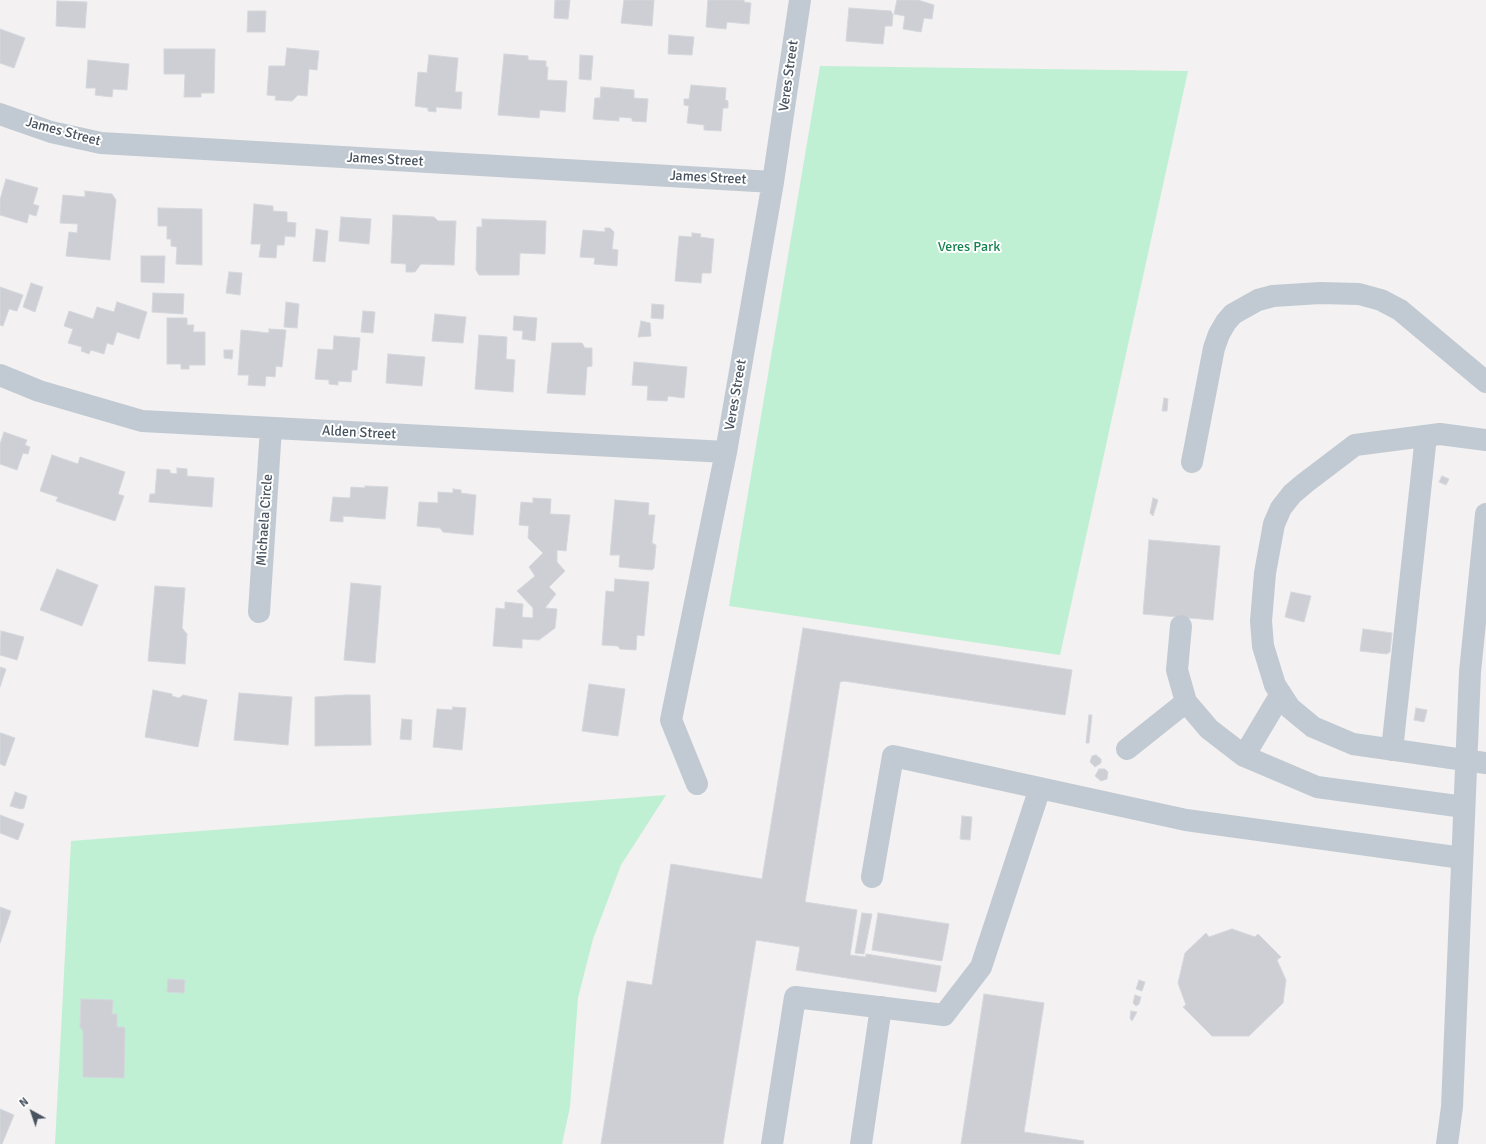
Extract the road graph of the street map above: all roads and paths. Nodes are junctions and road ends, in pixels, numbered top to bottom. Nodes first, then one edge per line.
1 (800, 0) edge
2 (0, 114) edge
3 (774, 182) junction
4 (0, 375) edge
5 (1486, 382) edge
6 (271, 428) junction
7 (1426, 436) junction
8 (1486, 440) edge
9 (726, 452) junction
10 (1192, 462) dead end
11 (1486, 514) edge
12 (259, 612) dead end
13 (1181, 626) dead end
14 (1281, 694) junction
15 (1186, 702) junction
16 (1127, 749) dead end
17 (1392, 750) junction
18 (1244, 756) junction
19 (1476, 762) edge
20 (697, 784) dead end
21 (1040, 788) junction
22 (1464, 807) junction
23 (1462, 858) junction
24 (872, 877) dead end
25 (881, 1007) junction
26 (1450, 1143) edge
27 (772, 1144) edge
28 (861, 1144) edge

1 - 3 street, Veres Street
2 - 3 street, James Street
3 - 9 street, Veres Street
4 - 6 street, Alden Street
5 - 10 street
6 - 9 street, Alden Street
6 - 12 street, Michaela Circle
7 - 8 street
7 - 14 street
7 - 17 street
9 - 20 street, Veres Street
11 - 19 street
13 - 15 street
14 - 17 street
14 - 18 street
15 - 16 street
15 - 18 street
17 - 19 street
18 - 22 street
19 - 22 street
21 - 23 street
21 - 24 street
21 - 25 street
22 - 23 street
23 - 26 street
25 - 27 street
25 - 28 street

